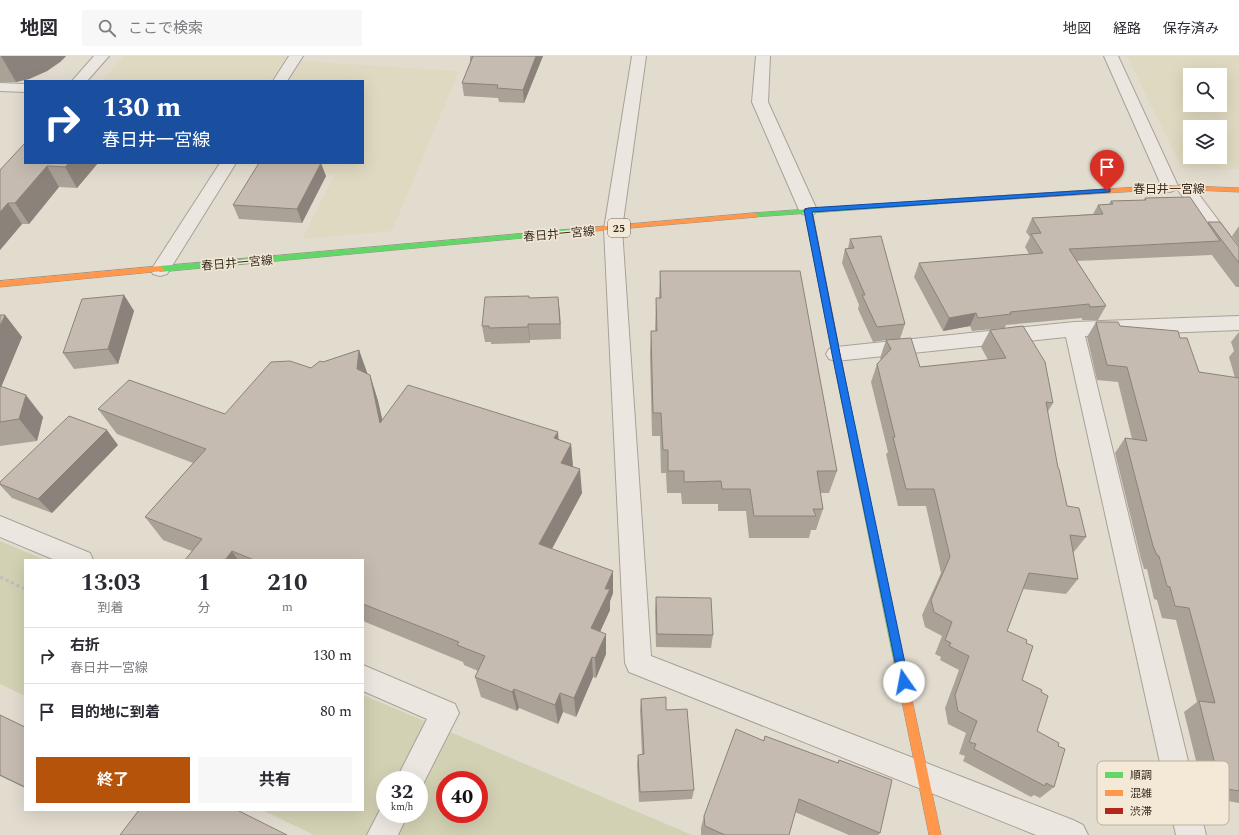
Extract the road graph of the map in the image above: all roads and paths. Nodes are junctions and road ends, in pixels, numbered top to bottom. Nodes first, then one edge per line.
1 (102, 56) edge
2 (296, 56) edge
3 (639, 56) edge
4 (764, 56) edge
5 (1111, 56) edge
6 (80, 80) edge
7 (281, 80) edge
8 (0, 87) edge
9 (24, 88) edge
10 (227, 164) edge
11 (1177, 187) junction
12 (1239, 190) edge
13 (808, 210) junction
14 (613, 229) junction
15 (1239, 261) edge
16 (160, 270) junction
17 (0, 284) edge
18 (1239, 324) edge
19 (1074, 329) junction
20 (836, 354) junction
21 (0, 526) edge
22 (79, 559) edge
23 (0, 577) edge
24 (24, 589) edge
25 (364, 678) edge
26 (1174, 761) edge
27 (415, 771) edge
28 (923, 776) junction
29 (388, 823) edge
30 (1189, 825) edge
31 (382, 835) edge
32 (935, 835) edge
33 (1072, 835) edge
34 (1191, 835) edge

1 - 6 street
2 - 7 street
3 - 14 street
4 - 13 street
5 - 11 street
8 - 9 street
10 - 16 street
11 - 12 main road, 春日井一宮線 / 25
11 - 13 main road, 春日井一宮線 / 25
11 - 15 street
13 - 14 main road, 春日井一宮線 / 25
13 - 20 main road
14 - 16 main road, 春日井一宮線 / 25
14 - 28 street
16 - 17 main road, 春日井一宮線 / 25
18 - 19 street
19 - 20 street
19 - 26 street
20 - 28 main road
21 - 22 street
23 - 24 path
25 - 27 street
28 - 32 main road
28 - 33 street
29 - 31 street
30 - 34 street

